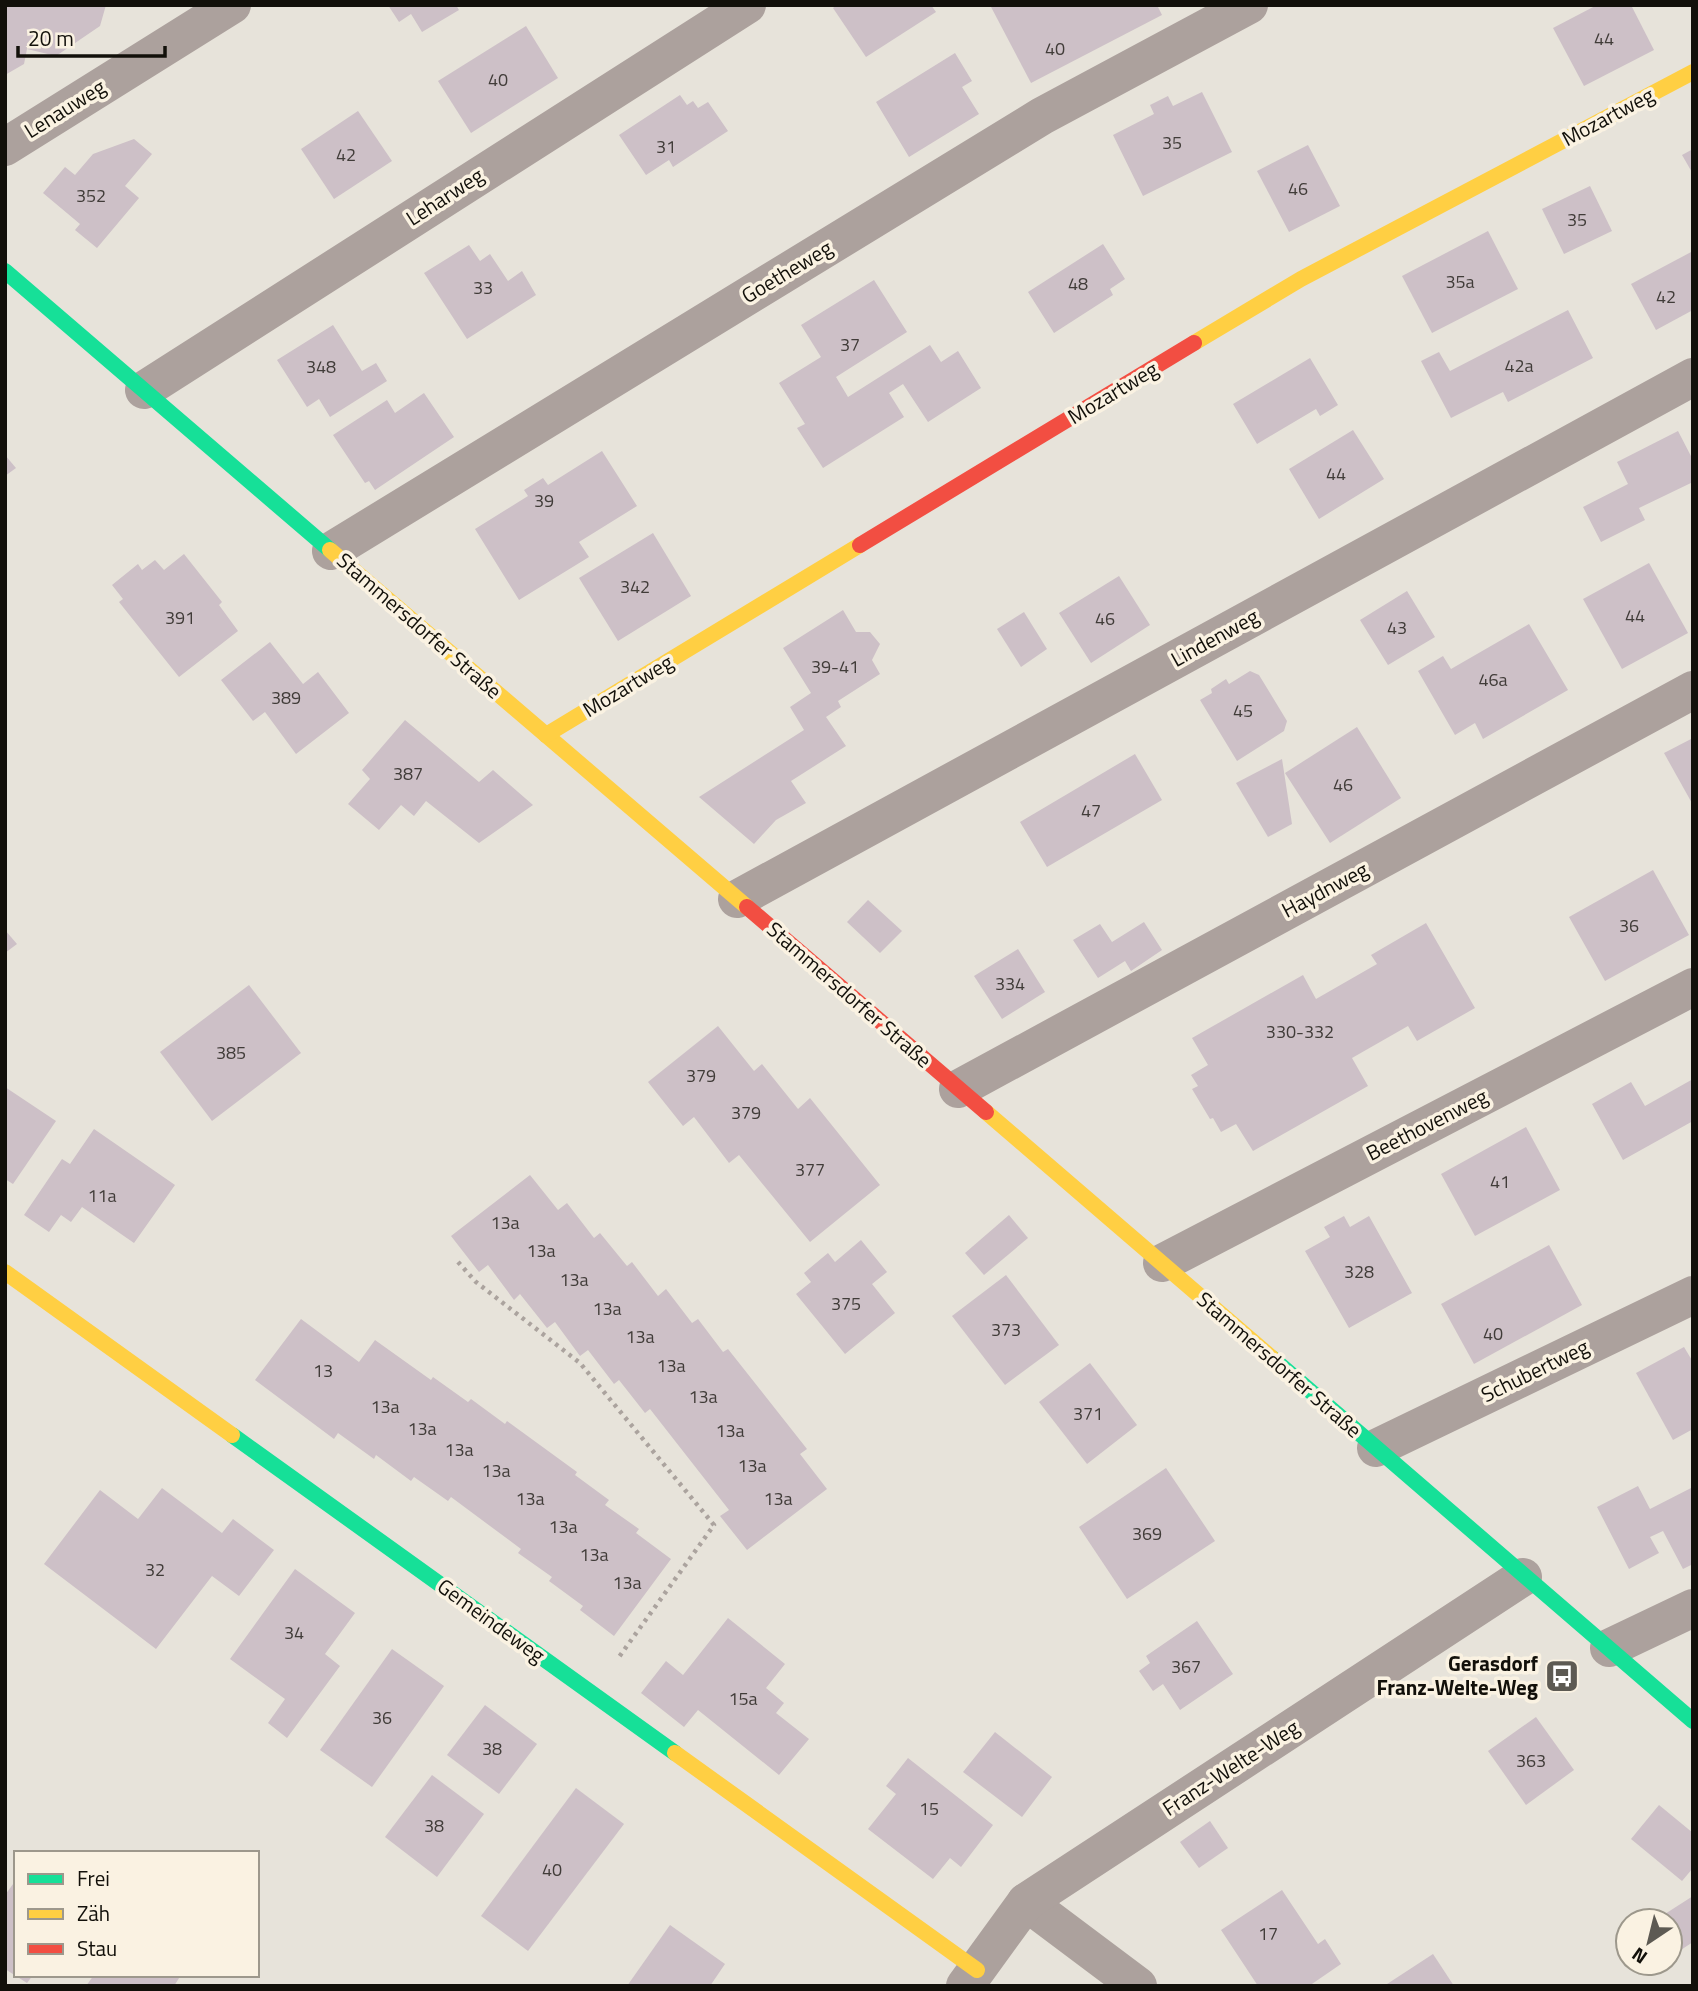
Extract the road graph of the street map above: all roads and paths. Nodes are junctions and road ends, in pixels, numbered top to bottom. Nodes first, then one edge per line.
1 (232, 5) edge
2 (747, 5) edge
3 (1249, 5) edge
4 (1693, 72) edge
5 (5, 147) edge
6 (5, 271) edge
7 (1693, 377) edge
8 (144, 390) junction
9 (331, 551) junction
10 (1693, 690) edge
11 (547, 735) junction
12 (737, 900) junction
13 (1693, 987) edge
14 (958, 1089) junction
15 (458, 1262) dead end
16 (1162, 1263) junction
17 (5, 1272) edge
18 (1693, 1295) edge
19 (1376, 1448) junction
20 (1523, 1577) junction
21 (1693, 1608) edge
22 (1609, 1648) junction
23 (593, 1695) junction
24 (1693, 1721) edge
25 (1026, 1902) junction
26 (971, 1978) edge
27 (1138, 1986) edge

1 - 5 street, Lenauweg
2 - 8 street, Leharweg
3 - 9 street, Goetheweg
4 - 11 street, Mozartweg
6 - 8 street, Stammersdorfer Straße
7 - 12 street, Lindenweg
8 - 9 street, Stammersdorfer Straße
9 - 11 street, Stammersdorfer Straße
10 - 14 street, Haydnweg
11 - 12 street, Stammersdorfer Straße
12 - 14 street, Stammersdorfer Straße
13 - 16 street, Beethovenweg
14 - 16 street, Stammersdorfer Straße
15 - 23 path
16 - 19 street, Stammersdorfer Straße
17 - 23 street, Gemeindeweg
18 - 19 street, Schubertweg
19 - 20 street, Stammersdorfer Straße
20 - 22 street, Stammersdorfer Straße
20 - 25 street, Franz-Welte-Weg
21 - 22 street
22 - 24 street, Stammersdorfer Straße
23 - 26 street, Gemeindeweg
25 - 26 street, Franz-Welte-Weg
25 - 27 street

